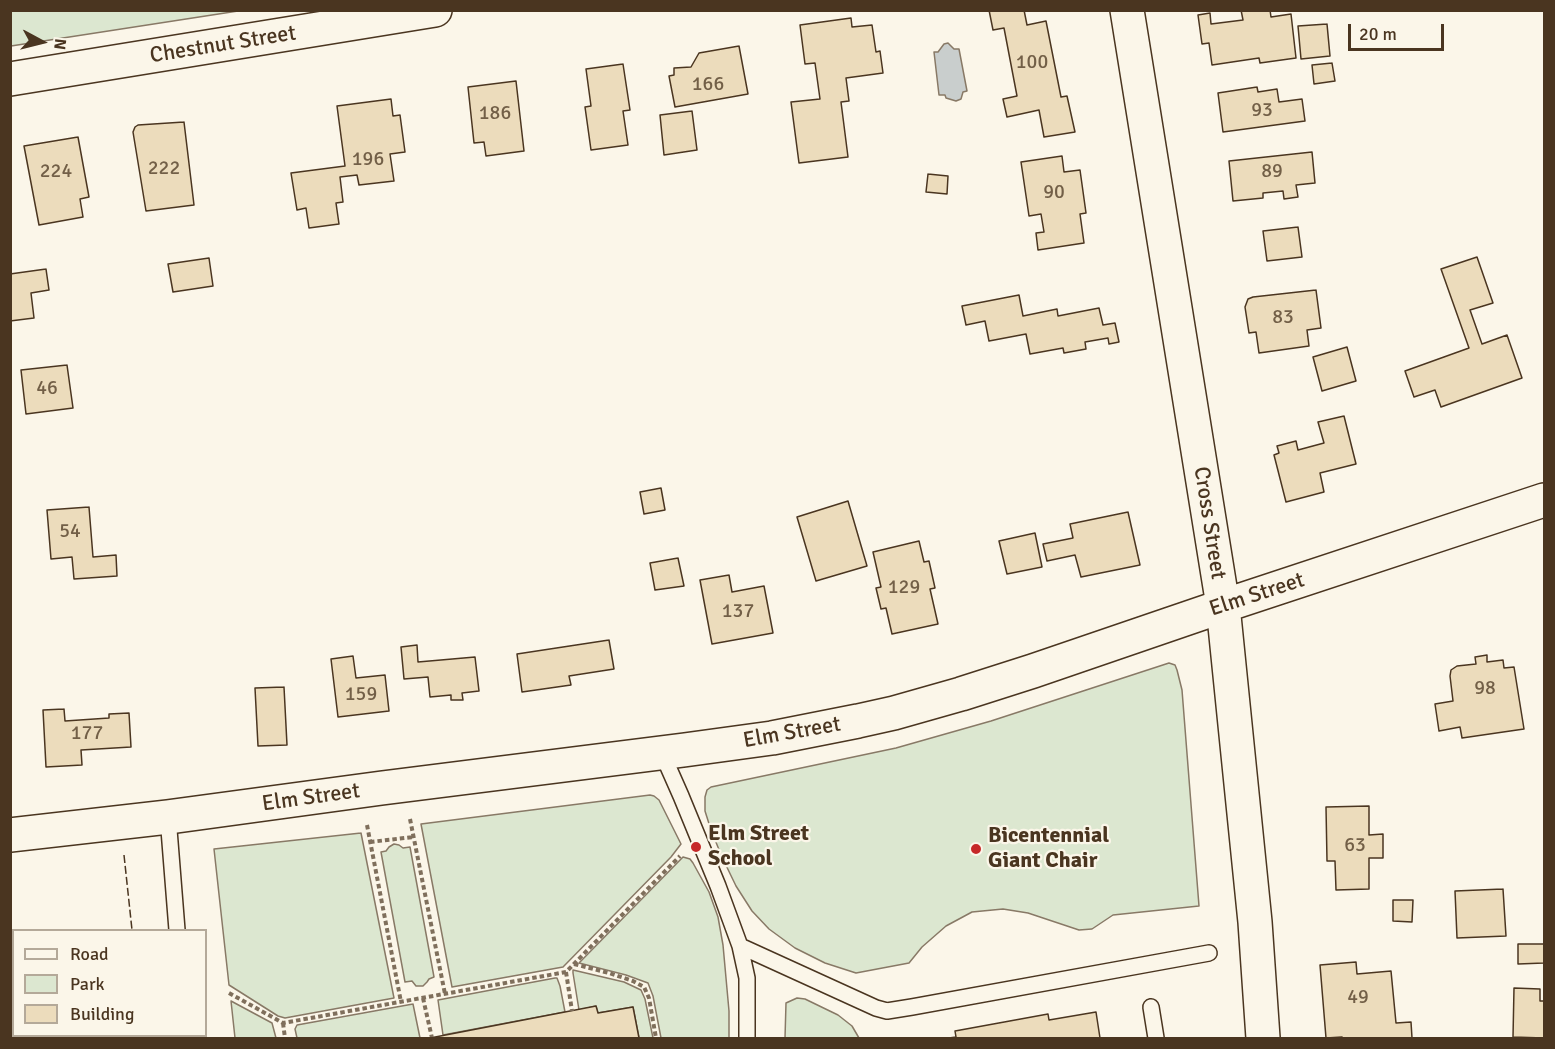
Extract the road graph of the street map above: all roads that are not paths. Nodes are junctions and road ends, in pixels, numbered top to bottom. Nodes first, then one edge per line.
1 (435, 10) edge
2 (1126, 10) edge
3 (10, 79) edge
4 (1545, 500) edge
5 (1223, 606) junction
6 (662, 753) junction
7 (168, 817) junction
8 (10, 835) edge
9 (177, 929) edge
10 (740, 946) junction
11 (1209, 953) dead end
12 (1151, 1007) dead end
13 (747, 1038) edge
14 (1156, 1038) edge
15 (1263, 1038) edge

1 - 3 street, Chestnut Street
2 - 5 street, Cross Street
4 - 5 street, Elm Street
5 - 6 street, Elm Street
5 - 15 street, Cross Street
6 - 7 street, Elm Street
6 - 10 lane
7 - 8 street, Elm Street
7 - 9 lane
10 - 11 lane
10 - 13 lane
12 - 14 lane

